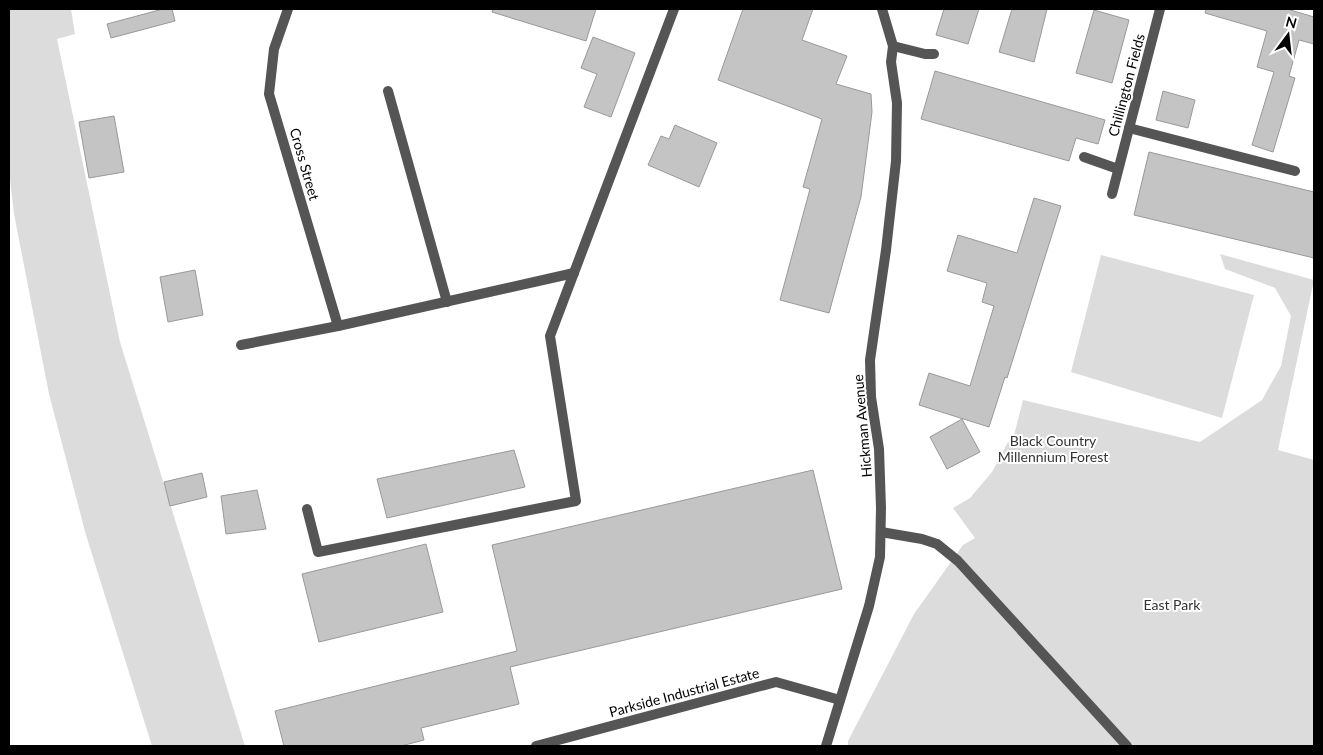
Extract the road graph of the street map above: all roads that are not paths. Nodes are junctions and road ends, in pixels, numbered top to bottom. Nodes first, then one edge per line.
1 (288, 9) edge
2 (674, 9) edge
3 (882, 9) edge
4 (1160, 9) edge
5 (893, 46) junction
6 (934, 54) dead end
7 (388, 91) dead end
8 (1129, 128) junction
9 (1084, 157) dead end
10 (1118, 168) junction
11 (1295, 171) dead end
12 (1112, 194) dead end
13 (574, 273) junction
14 (447, 302) junction
15 (338, 326) junction
16 (241, 345) dead end
17 (307, 509) dead end
18 (881, 532) junction
19 (840, 700) junction
20 (536, 746) edge
21 (826, 746) edge
22 (1128, 746) edge

1 - 15 street, Cross Street
2 - 13 street
3 - 5 street, Hickman Avenue
4 - 8 street, Chillington Fields
5 - 6 street
5 - 18 street, Hickman Avenue
7 - 14 street
8 - 10 street, Chillington Fields
8 - 11 street
9 - 10 street
10 - 12 street, Chillington Fields
13 - 14 street
13 - 17 street
14 - 15 street
15 - 16 street
18 - 19 street, Hickman Avenue
18 - 22 street
19 - 20 street, Parkside Industrial Estate
19 - 21 street, Hickman Avenue

